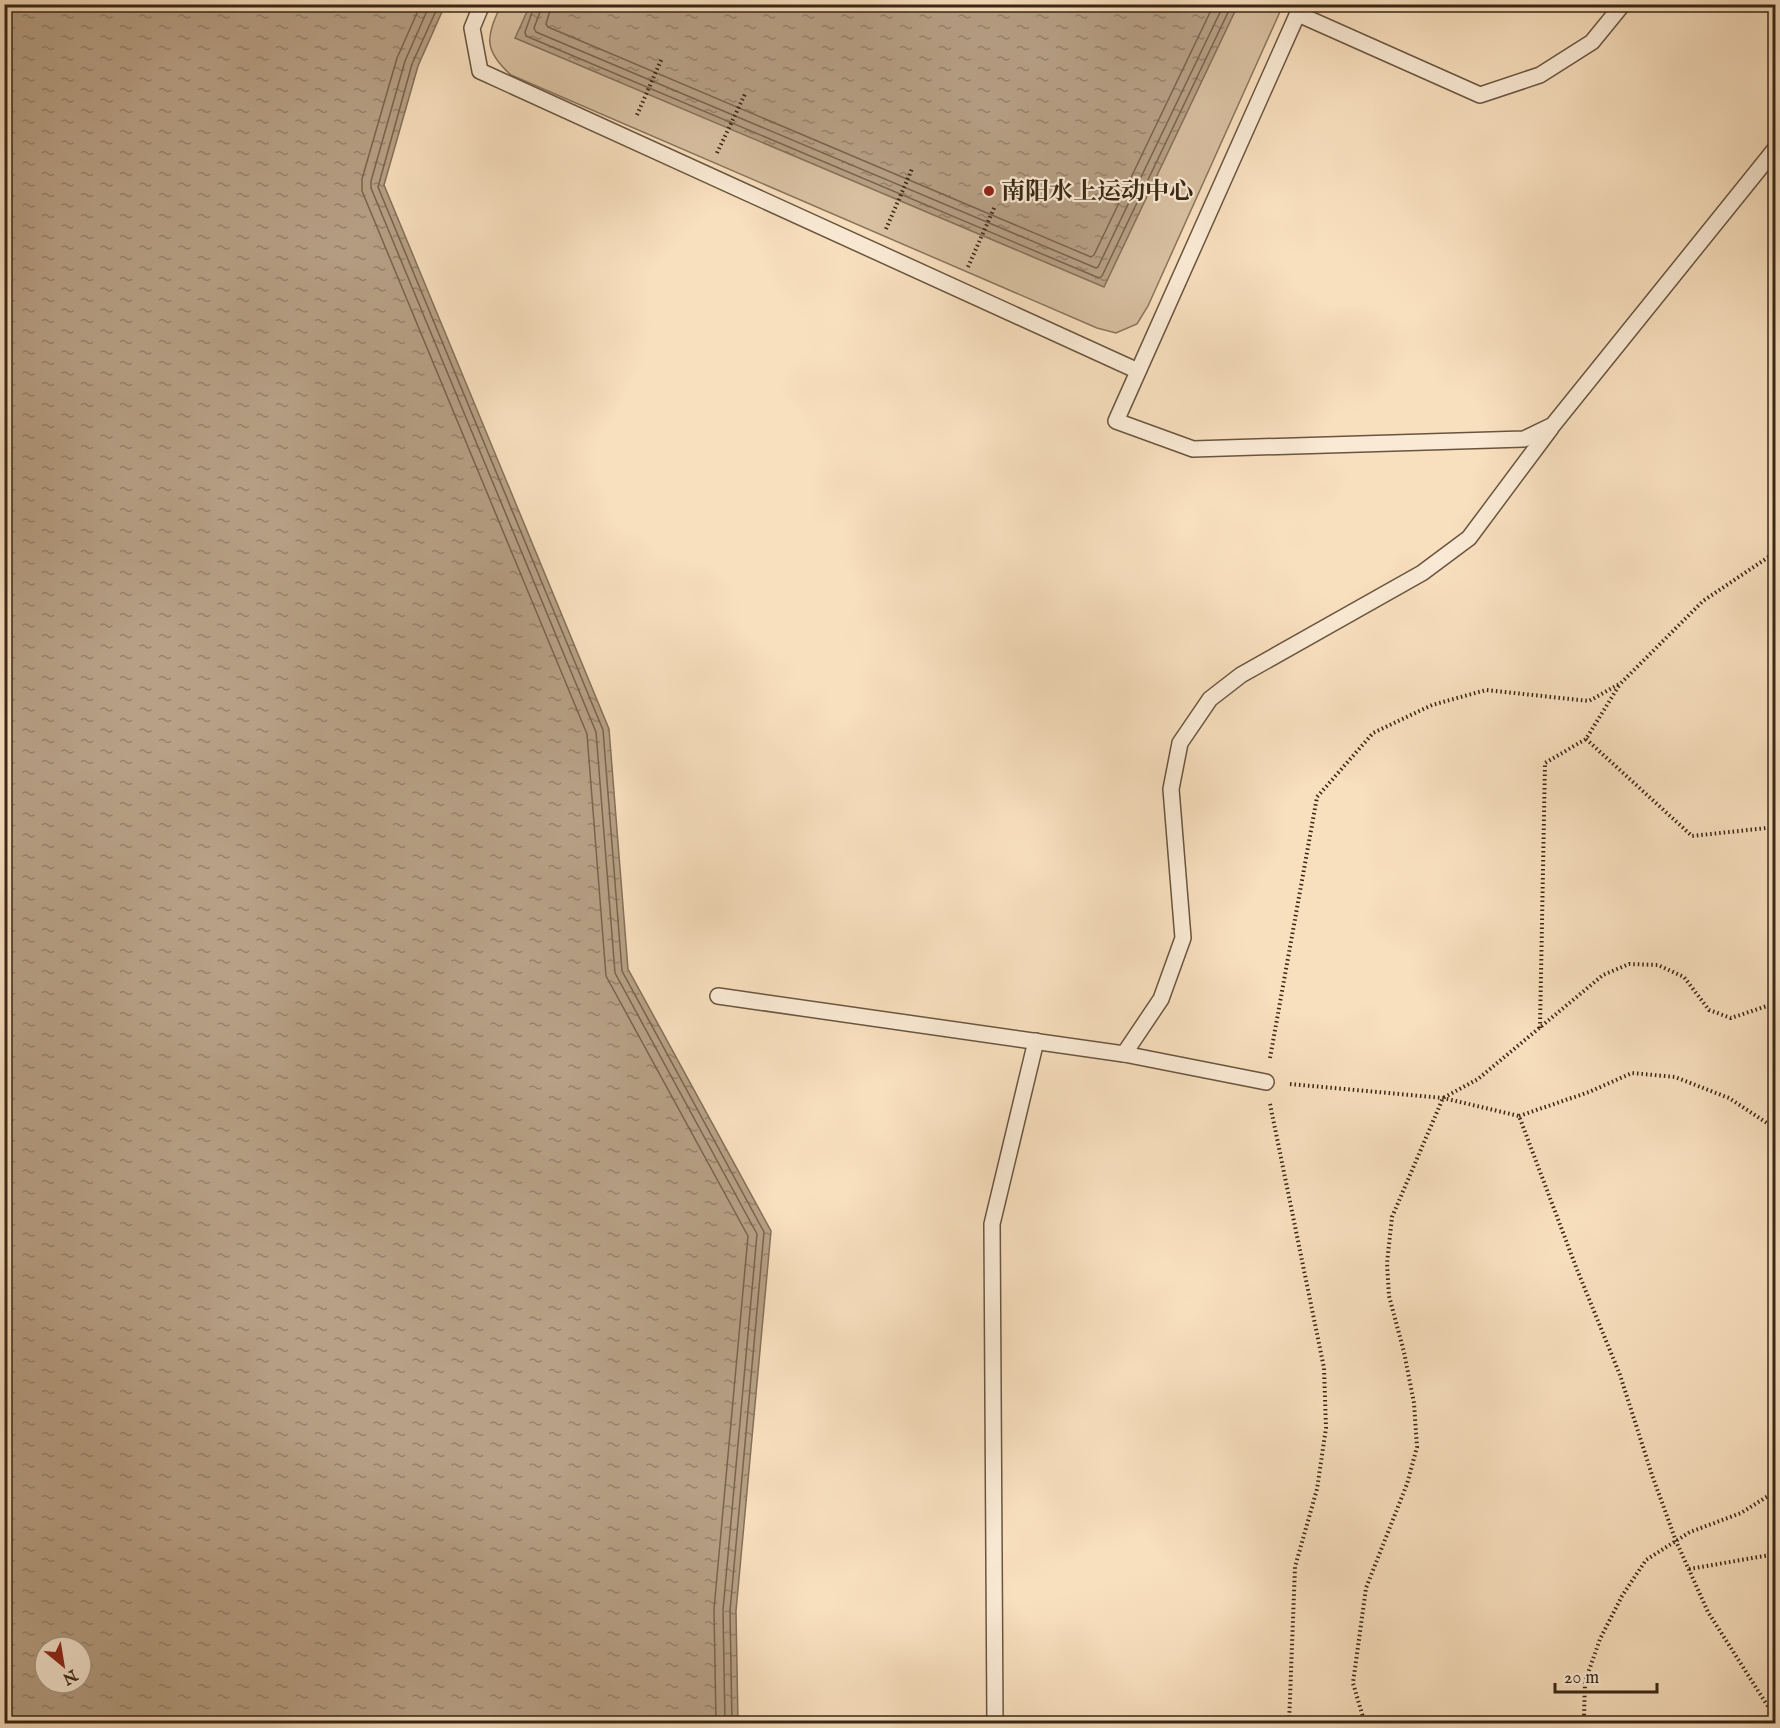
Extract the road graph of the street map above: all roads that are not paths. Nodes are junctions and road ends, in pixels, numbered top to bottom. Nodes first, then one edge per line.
1 (482, 4) edge
2 (1623, 4) edge
3 (1300, 9) edge
4 (1776, 148) edge
5 (1138, 371) junction
6 (1553, 425) junction
7 (718, 996) dead end
8 (1036, 1041) junction
9 (1124, 1054) junction
10 (1266, 1082) road end
11 (995, 1724) edge

1 - 5 lane
2 - 3 lane
3 - 5 lane
4 - 6 lane
5 - 6 lane
6 - 9 lane
7 - 8 lane
8 - 9 lane
8 - 11 lane
9 - 10 lane

